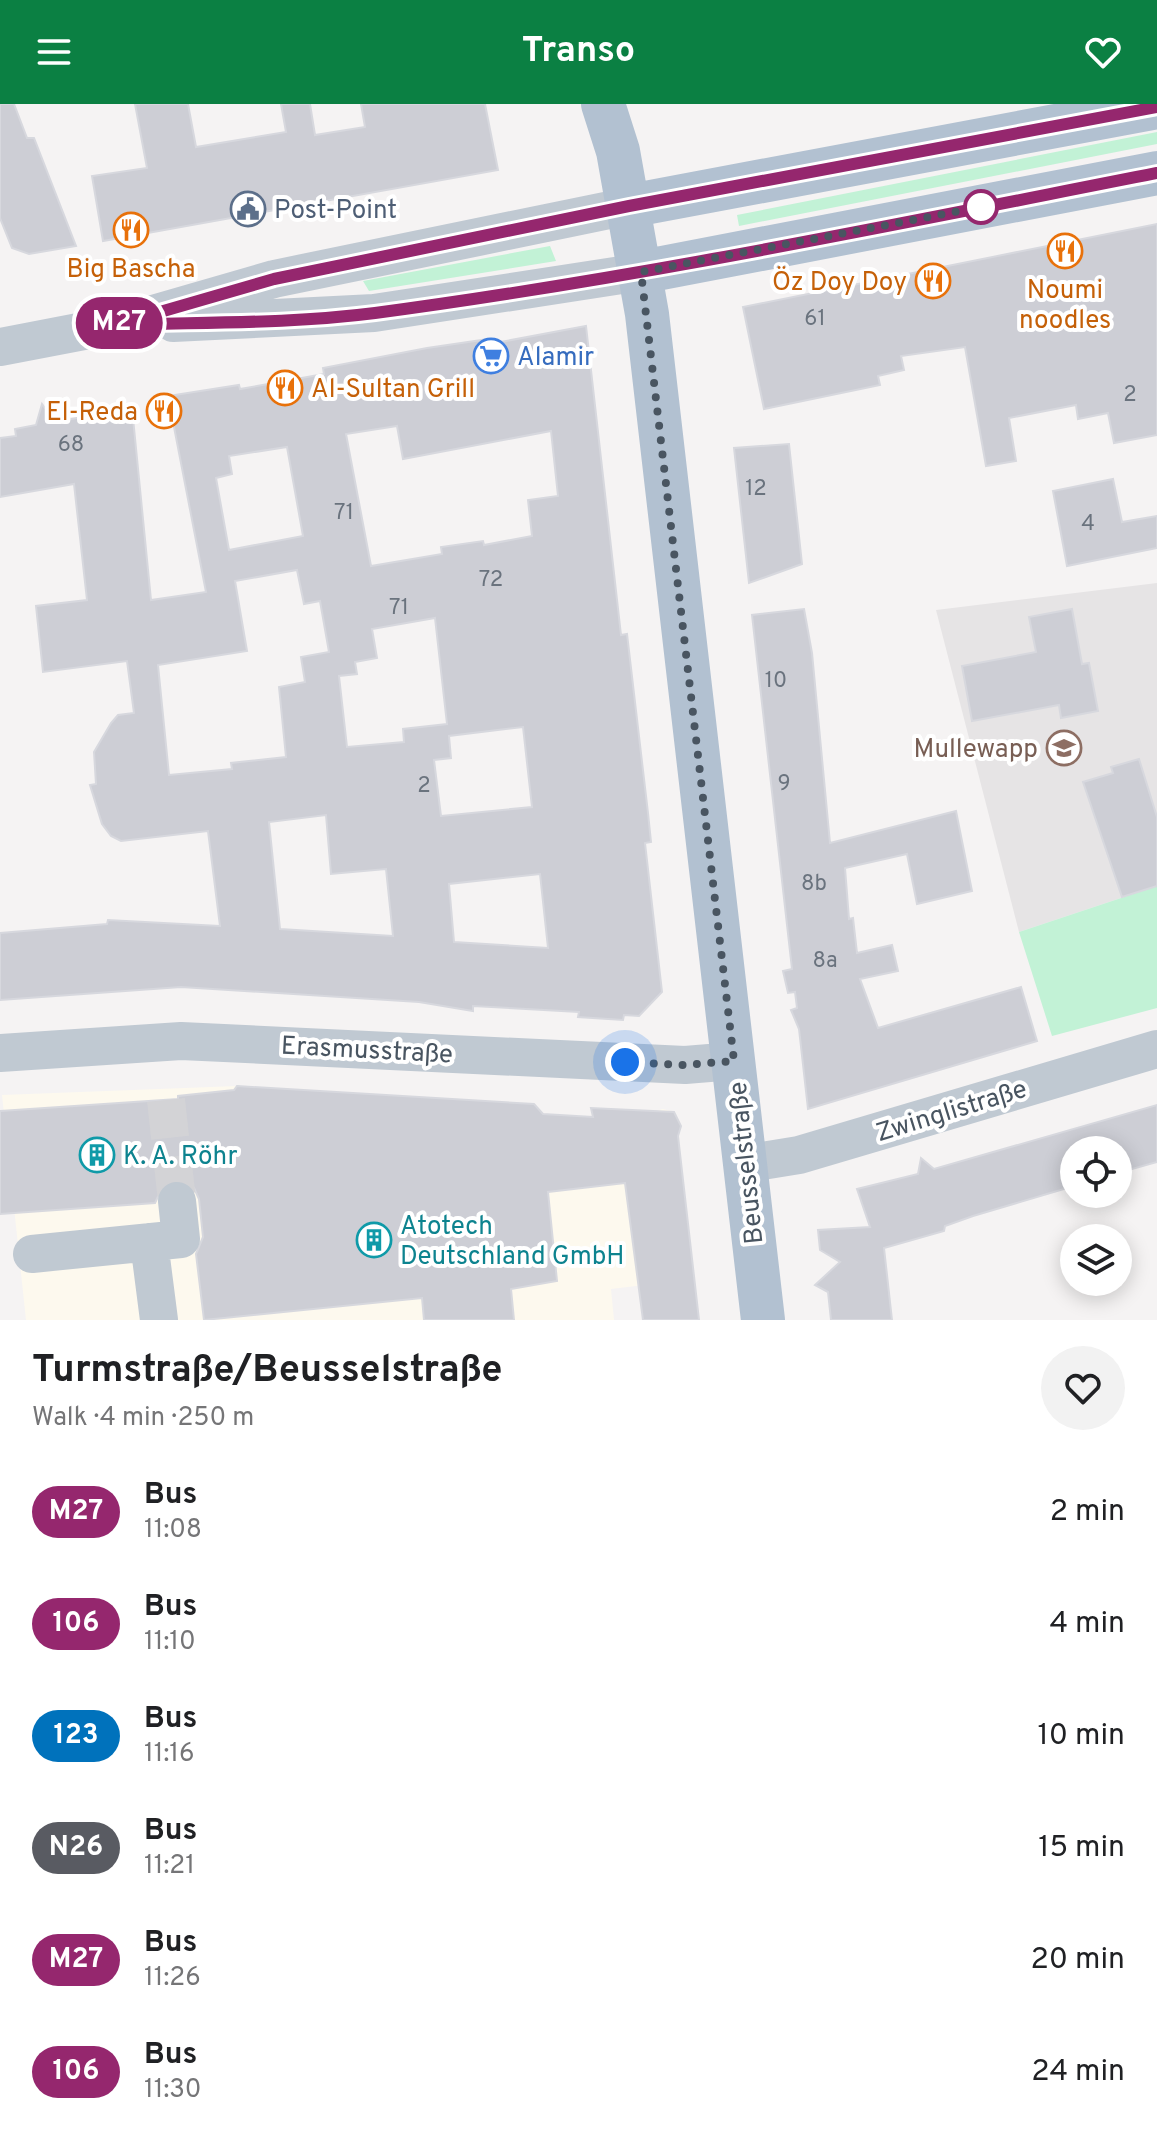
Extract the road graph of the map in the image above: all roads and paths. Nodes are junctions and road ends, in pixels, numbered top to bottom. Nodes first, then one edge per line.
1 (603, 104) edge
2 (1157, 107) edge
3 (1157, 173) edge
4 (629, 206) junction
5 (641, 272) junction
6 (115, 325) junction
7 (1, 343) edge
8 (1157, 1049) edge
9 (0, 1053) edge
10 (734, 1061) junction
11 (744, 1164) junction
12 (177, 1201) tunnel mouth
13 (149, 1242) junction
14 (32, 1254) dead end
15 (159, 1320) edge
16 (763, 1320) edge

1 - 4 main road, Beusselstraße
2 - 4 main road
3 - 5 main road
4 - 5 main road, Beusselstraße
4 - 6 street
5 - 6 street
5 - 10 main road, Beusselstraße
6 - 7 street
8 - 11 street, Zwinglistraße
9 - 10 street, Erasmusstraße
10 - 11 main road, Beusselstraße
11 - 16 main road, Beusselstraße
12 - 13 street
13 - 14 street
13 - 15 street

